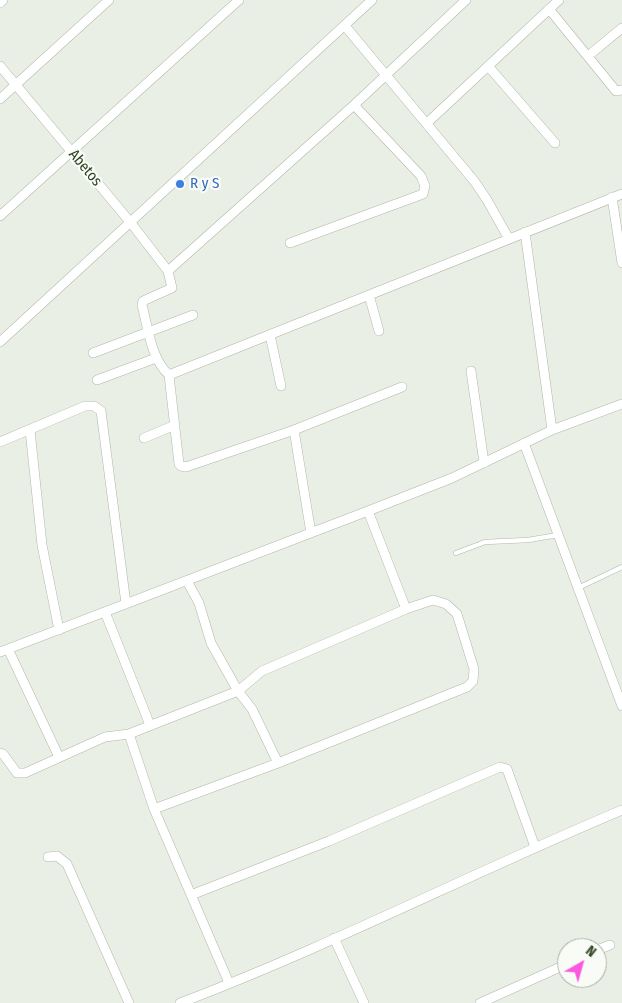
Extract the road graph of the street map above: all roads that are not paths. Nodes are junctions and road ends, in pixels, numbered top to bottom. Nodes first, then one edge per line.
1 (3, 0) edge
2 (109, 0) edge
3 (239, 0) edge
4 (372, 0) edge
5 (466, 0) edge
6 (559, 0) edge
7 (0, 3) edge
8 (549, 9) junction
9 (345, 26) junction
10 (622, 28) edge
11 (588, 56) junction
12 (0, 66) edge
13 (488, 66) junction
14 (387, 75) junction
15 (16, 84) junction
16 (622, 90) edge
17 (0, 99) edge
18 (354, 105) junction
19 (427, 123) junction
20 (555, 143) dead end
21 (71, 152) junction
22 (622, 194) edge
23 (612, 198) junction
24 (0, 216) edge
25 (131, 222) junction
26 (525, 232) junction
27 (509, 239) junction
28 (290, 243) dead end
29 (622, 263) edge
30 (168, 271) junction
31 (369, 295) junction
32 (194, 316) dead end
33 (379, 331) dead end
34 (149, 332) junction
35 (270, 334) junction
36 (0, 342) edge
37 (93, 353) dead end
38 (156, 358) junction
39 (471, 371) dead end
40 (169, 375) junction
41 (97, 380) dead end
42 (281, 386) dead end
43 (402, 387) dead end
44 (622, 404) edge
45 (174, 425) junction
46 (30, 430) junction
47 (294, 430) junction
48 (552, 430) junction
49 (144, 438) dead end
50 (0, 442) edge
51 (524, 443) junction
52 (484, 463) junction
53 (368, 511) junction
54 (311, 533) junction
55 (558, 535) junction
56 (456, 553) dead end
57 (622, 567) edge
58 (187, 581) junction
59 (577, 588) junction
60 (126, 604) junction
61 (406, 609) junction
62 (105, 612) junction
63 (59, 630) junction
64 (4, 651) edge
65 (238, 690) junction
66 (622, 706) edge
67 (150, 725) junction
68 (129, 734) junction
69 (0, 753) edge
70 (59, 757) junction
71 (278, 763) junction
72 (154, 809) junction
73 (622, 810) edge
74 (535, 846) junction
75 (48, 857) dead end
76 (191, 895) junction
77 (334, 938) junction
78 (610, 945) dead end
79 (607, 946) edge
80 (557, 968) edge
81 (229, 983) junction
82 (129, 1003) edge
83 (180, 1003) edge
84 (364, 1003) edge
85 (480, 1003) edge

1 - 7 street
2 - 15 street
3 - 21 street
4 - 9 street
5 - 14 street
6 - 8 street
8 - 11 street
8 - 13 street
9 - 14 street
9 - 25 street
10 - 11 street
11 - 16 street
12 - 15 street, Abetos
13 - 19 street
13 - 20 street
14 - 18 street
14 - 19 street
15 - 17 street
15 - 21 street, Abetos
18 - 28 street
18 - 30 street
19 - 27 street
21 - 24 street
21 - 25 street, Abetos
22 - 23 street
23 - 26 street
23 - 29 street
25 - 30 street, Abetos
25 - 36 street
26 - 27 street
26 - 48 street
27 - 31 street
30 - 34 street
31 - 33 street
31 - 35 street
32 - 34 street
34 - 37 street
34 - 38 street
35 - 40 street
35 - 42 street
38 - 40 street
38 - 41 street
39 - 52 street
40 - 45 street
43 - 47 street
44 - 48 street
45 - 47 street
45 - 49 street
46 - 50 street
46 - 60 street
46 - 63 street
47 - 54 street
48 - 51 street
51 - 52 street
51 - 55 street
52 - 53 street
53 - 54 street
53 - 61 street
54 - 58 street
55 - 56 lane
55 - 59 street
57 - 59 lane
58 - 60 street
58 - 65 street
59 - 66 street
60 - 62 street
61 - 65 street
61 - 71 street
62 - 63 street
62 - 67 street
63 - 64 street
64 - 70 street
65 - 67 street
65 - 71 street
67 - 68 street
68 - 70 street
68 - 72 street
69 - 70 street
71 - 72 street
72 - 76 street
73 - 74 street
74 - 76 street
74 - 77 street
75 - 82 street
76 - 81 street
77 - 81 street
77 - 84 street
78 - 79 street
80 - 85 street
81 - 83 street

